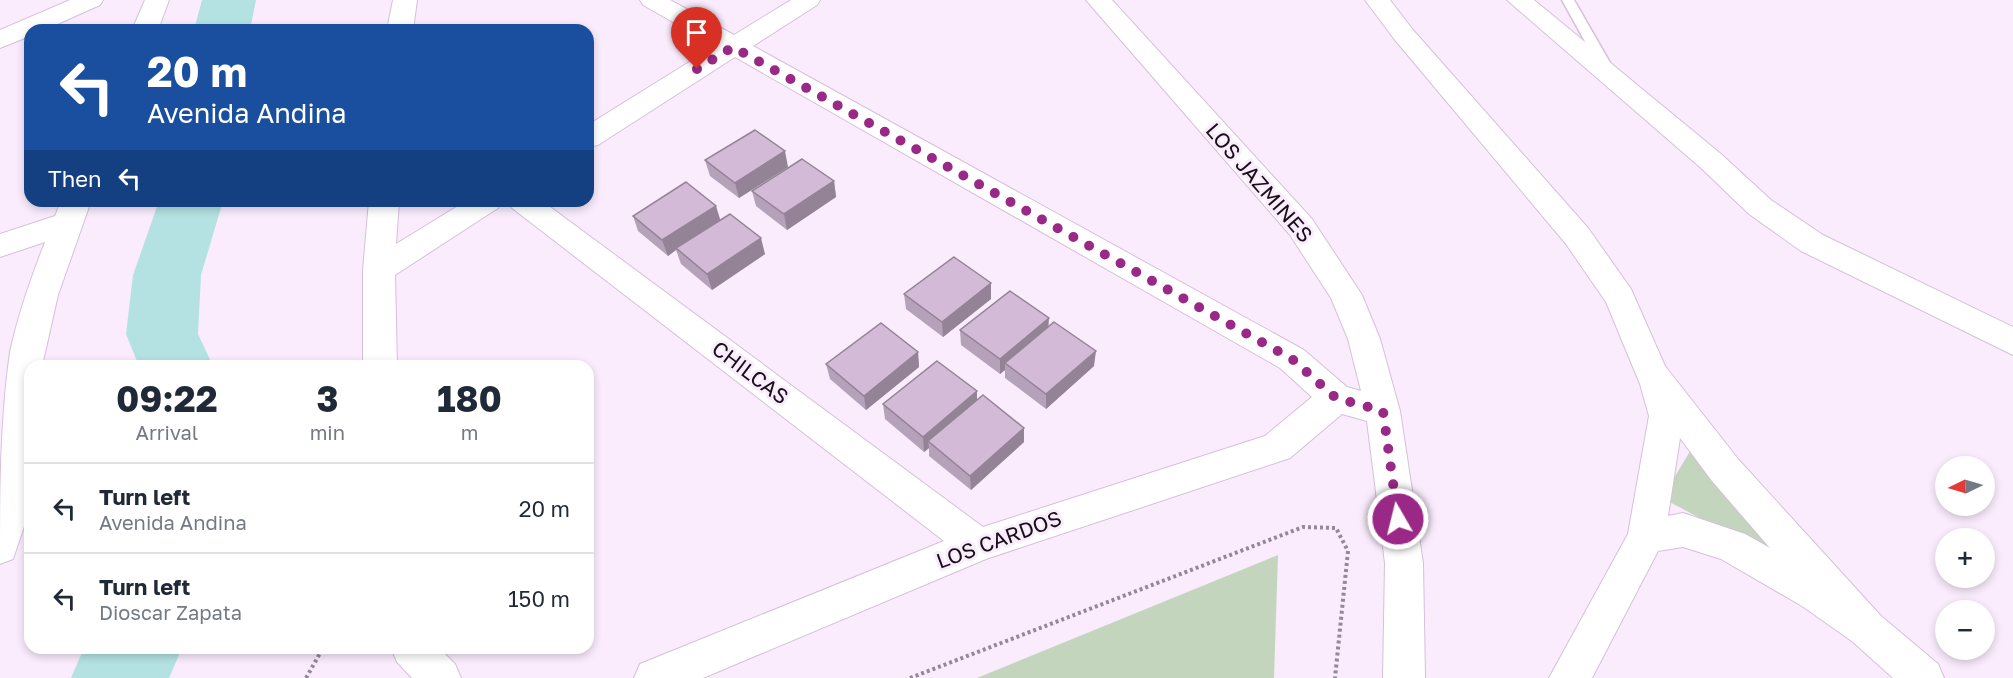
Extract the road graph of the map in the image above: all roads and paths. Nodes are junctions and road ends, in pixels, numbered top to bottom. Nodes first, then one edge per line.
1 (91, 0) edge
2 (157, 0) edge
3 (405, 0) edge
4 (652, 0) edge
5 (808, 0) edge
6 (1098, 0) edge
7 (1377, 0) edge
8 (1519, 0) edge
9 (1568, 0) edge
10 (36, 24) edge
11 (147, 24) edge
12 (401, 24) edge
13 (24, 29) edge
14 (0, 40) edge
15 (733, 47) junction
16 (1614, 81) junction
17 (594, 134) edge
18 (384, 207) edge
19 (479, 207) edge
20 (530, 207) edge
21 (72, 212) edge
22 (0, 246) edge
23 (379, 270) junction
24 (2013, 342) edge
25 (27, 360) edge
26 (380, 360) edge
27 (1651, 373) junction
28 (24, 393) edge
29 (1336, 398) junction
30 (1383, 411) junction
31 (1646, 537) junction
32 (978, 545) junction
33 (0, 547) edge
34 (1867, 629) junction
35 (320, 654) edge
36 (417, 654) edge
37 (306, 678) edge
38 (440, 678) edge
39 (655, 678) edge
40 (910, 678) edge
41 (1335, 678) edge
42 (1404, 678) edge
43 (1570, 678) edge
44 (1923, 678) edge

1 - 10 street
2 - 11 street
3 - 12 street
4 - 15 street
5 - 15 street
6 - 30 street, LOS JAZMINES
7 - 27 street
8 - 16 street
9 - 16 lane
13 - 14 street
15 - 17 street
15 - 29 street
16 - 24 street
18 - 23 street
19 - 23 street
20 - 32 street, CHILCAS
21 - 22 street
21 - 25 street
23 - 26 street
27 - 31 street
27 - 34 street
28 - 33 street
29 - 30 street
29 - 32 street, LOS CARDOS
30 - 42 street, LOS JAZMINES
31 - 34 street
31 - 43 street
32 - 39 street, LOS CARDOS
34 - 44 street
35 - 37 path
36 - 38 street
40 - 41 path

